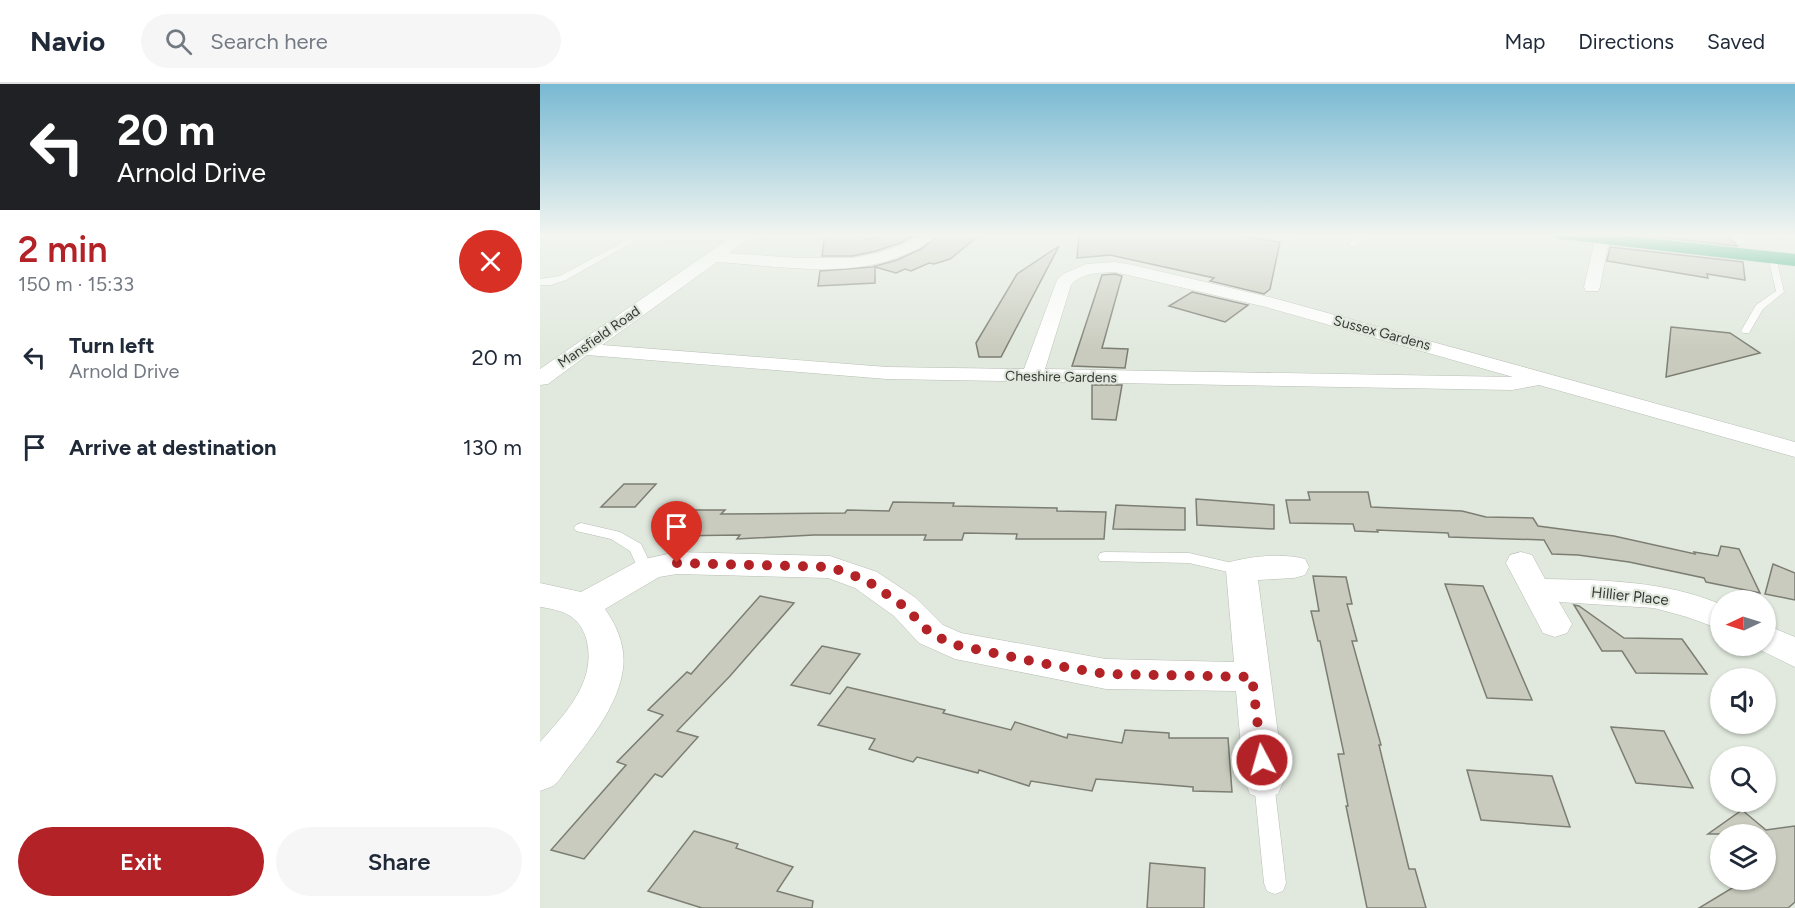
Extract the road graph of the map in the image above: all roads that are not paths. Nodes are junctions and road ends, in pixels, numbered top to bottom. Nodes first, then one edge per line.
1 (573, 272) edge
2 (692, 272) edge
3 (1079, 272) edge
4 (1139, 272) edge
5 (1595, 272) edge
6 (1776, 272) edge
7 (540, 282) edge
8 (1592, 287) dead end
9 (1746, 331) dead end
10 (575, 354) junction
11 (540, 358) edge
12 (1032, 377) junction
13 (1541, 378) junction
14 (540, 379) edge
15 (1795, 450) edge
16 (581, 528) dead end
17 (1105, 557) dead end
18 (1521, 563) dead end
19 (1294, 567) dead end
20 (646, 570) junction
21 (1241, 570) junction
22 (1536, 590) junction
23 (540, 595) edge
24 (584, 606) junction
25 (1710, 614) edge
26 (1555, 624) dead end
27 (1776, 643) edge
28 (1795, 653) edge
29 (1252, 677) junction
30 (540, 772) edge
31 (1264, 780) joint
32 (1275, 883) dead end

1 - 7 lane
2 - 10 street, Mansfield Road
3 - 12 street, Sussex Gardens
4 - 13 street, Sussex Gardens
5 - 8 street
6 - 9 lane
10 - 11 street, Cheshire Gardens
10 - 12 street, Cheshire Gardens
10 - 14 street, Mansfield Road
12 - 13 street, Cheshire Gardens
13 - 15 street, Sussex Gardens
16 - 20 lane
17 - 21 lane
18 - 22 street
19 - 21 street
20 - 24 street
20 - 29 street
21 - 29 street
22 - 25 street, Hillier Place
22 - 26 street
23 - 24 street
24 - 30 street
27 - 28 street
29 - 31 street
31 - 32 lane

